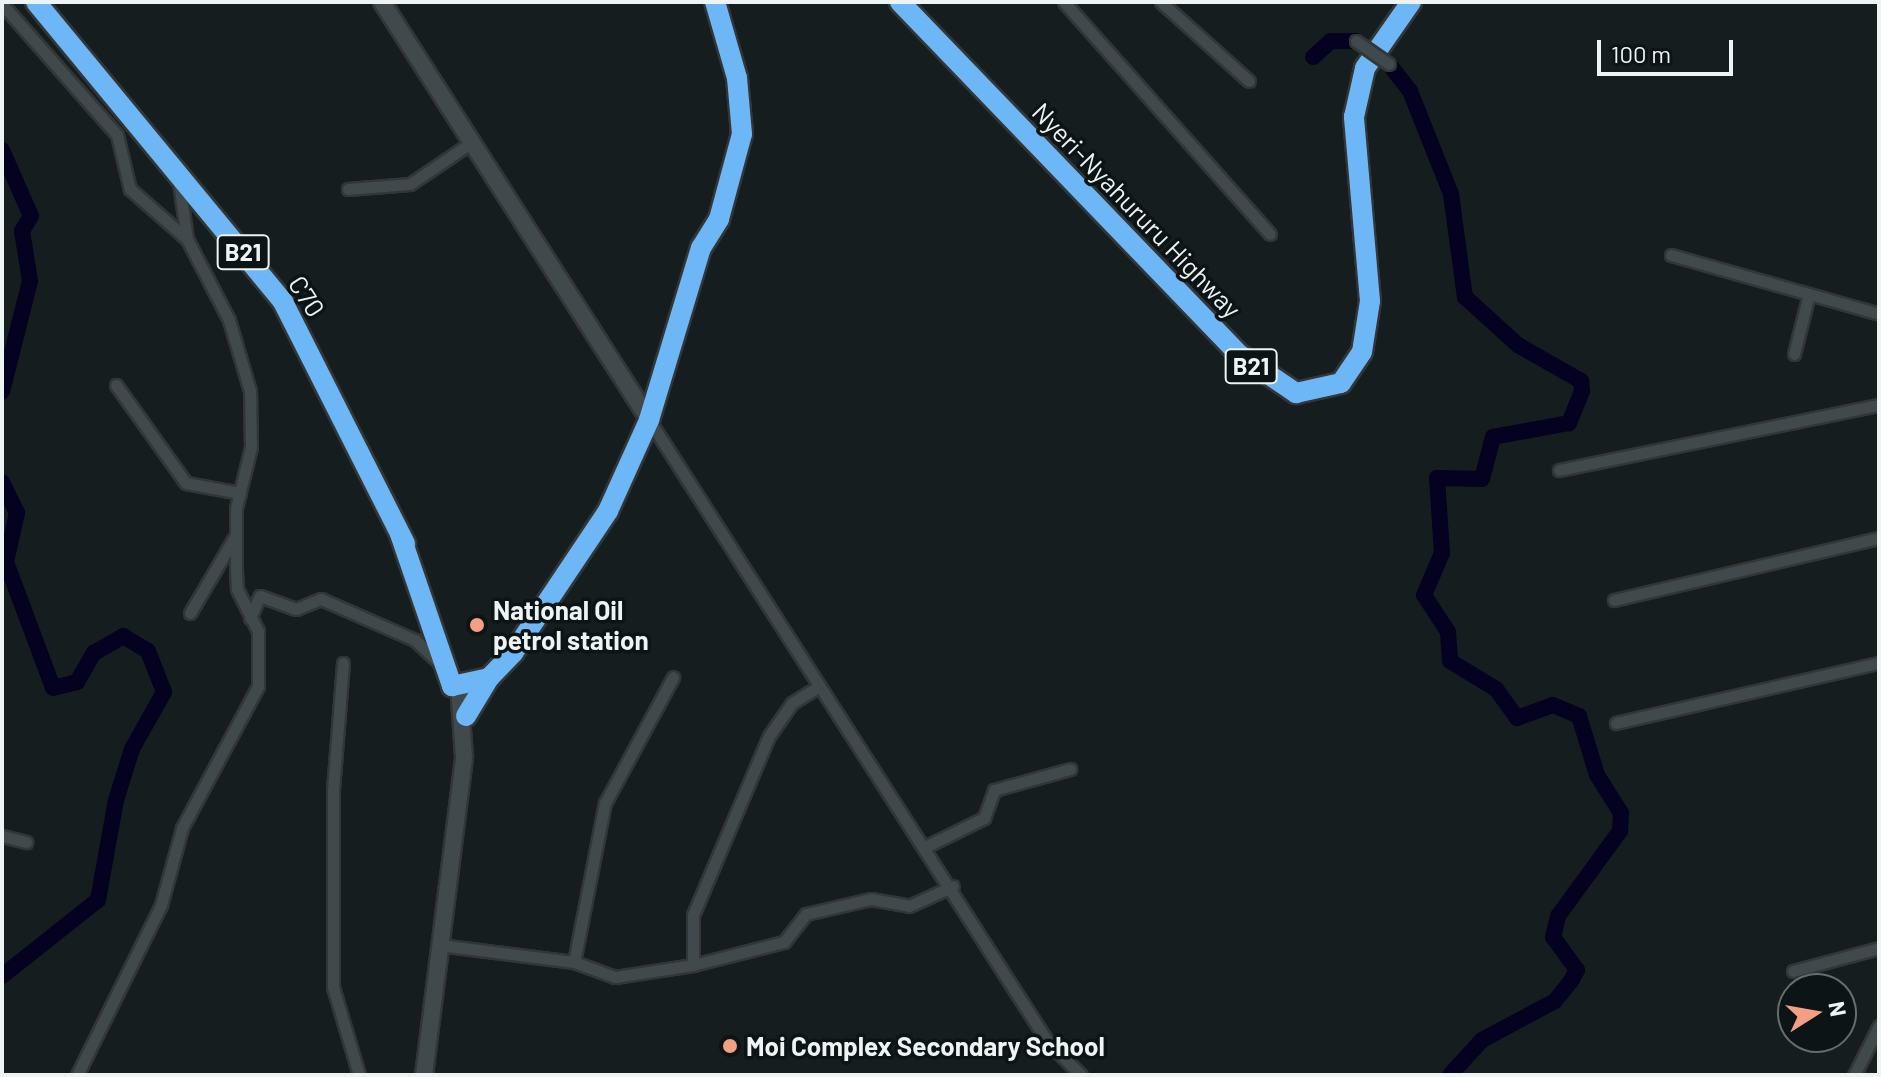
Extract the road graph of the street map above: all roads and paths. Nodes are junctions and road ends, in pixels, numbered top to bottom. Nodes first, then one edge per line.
1 (36, 2) edge
2 (382, 2) edge
3 (715, 2) edge
4 (900, 2) edge
5 (1064, 2) edge
6 (1161, 2) edge
7 (1411, 2) edge
8 (2, 4) edge
9 (1356, 41) dead end
10 (1389, 64) dead end
11 (1249, 81) dead end
12 (472, 142) junction
13 (179, 173) junction
14 (348, 189) dead end
15 (1270, 234) dead end
16 (187, 239) junction
17 (1671, 255) dead end
18 (1809, 294) junction
19 (1879, 314) edge
20 (1794, 354) dead end
21 (116, 385) dead end
22 (1879, 405) edge
23 (649, 420) junction
24 (1559, 470) dead end
25 (240, 493) junction
26 (236, 534) junction
27 (1879, 538) edge
28 (1614, 600) dead end
29 (190, 613) dead end
30 (250, 618) junction
31 (343, 663) dead end
32 (1879, 663) edge
33 (485, 674) junction
34 (454, 676) junction
35 (673, 677) dead end
36 (819, 686) junction
37 (466, 716) junction
38 (1616, 723) dead end
39 (1070, 769) dead end
40 (2, 836) edge
41 (26, 842) dead end
42 (451, 846) junction
43 (927, 846) junction
44 (953, 886) junction
45 (439, 945) junction
46 (1879, 948) edge
47 (574, 962) junction
48 (693, 965) junction
49 (1793, 971) dead end
50 (1879, 1026) edge
51 (77, 1075) edge
52 (359, 1075) edge
53 (424, 1075) edge
54 (1081, 1075) edge
55 (1854, 1075) edge

1 - 13 highway, C70 / B21
2 - 12 main road
3 - 23 highway
4 - 7 highway, Nyeri-Nyahururu Highway / B21
5 - 15 street
6 - 11 street
8 - 16 street
9 - 10 street, bridge
12 - 14 street
12 - 23 main road
13 - 16 street
13 - 34 highway, C70 / B21
16 - 25 street
17 - 18 street
18 - 19 street
18 - 20 street
21 - 25 street
22 - 24 street
23 - 33 highway
23 - 36 street
25 - 26 street
26 - 29 street
26 - 30 street
27 - 28 street
30 - 34 street
30 - 51 street
31 - 52 street
32 - 38 street
33 - 34 highway
33 - 37 highway
34 - 37 main road
34 - 42 main road
35 - 47 street
36 - 43 street
36 - 48 street
37 - 42 main road
39 - 43 street
40 - 41 street
42 - 45 main road
43 - 44 street
44 - 48 street
44 - 54 street
45 - 47 street
45 - 53 main road
46 - 49 street
47 - 48 street
50 - 55 street

